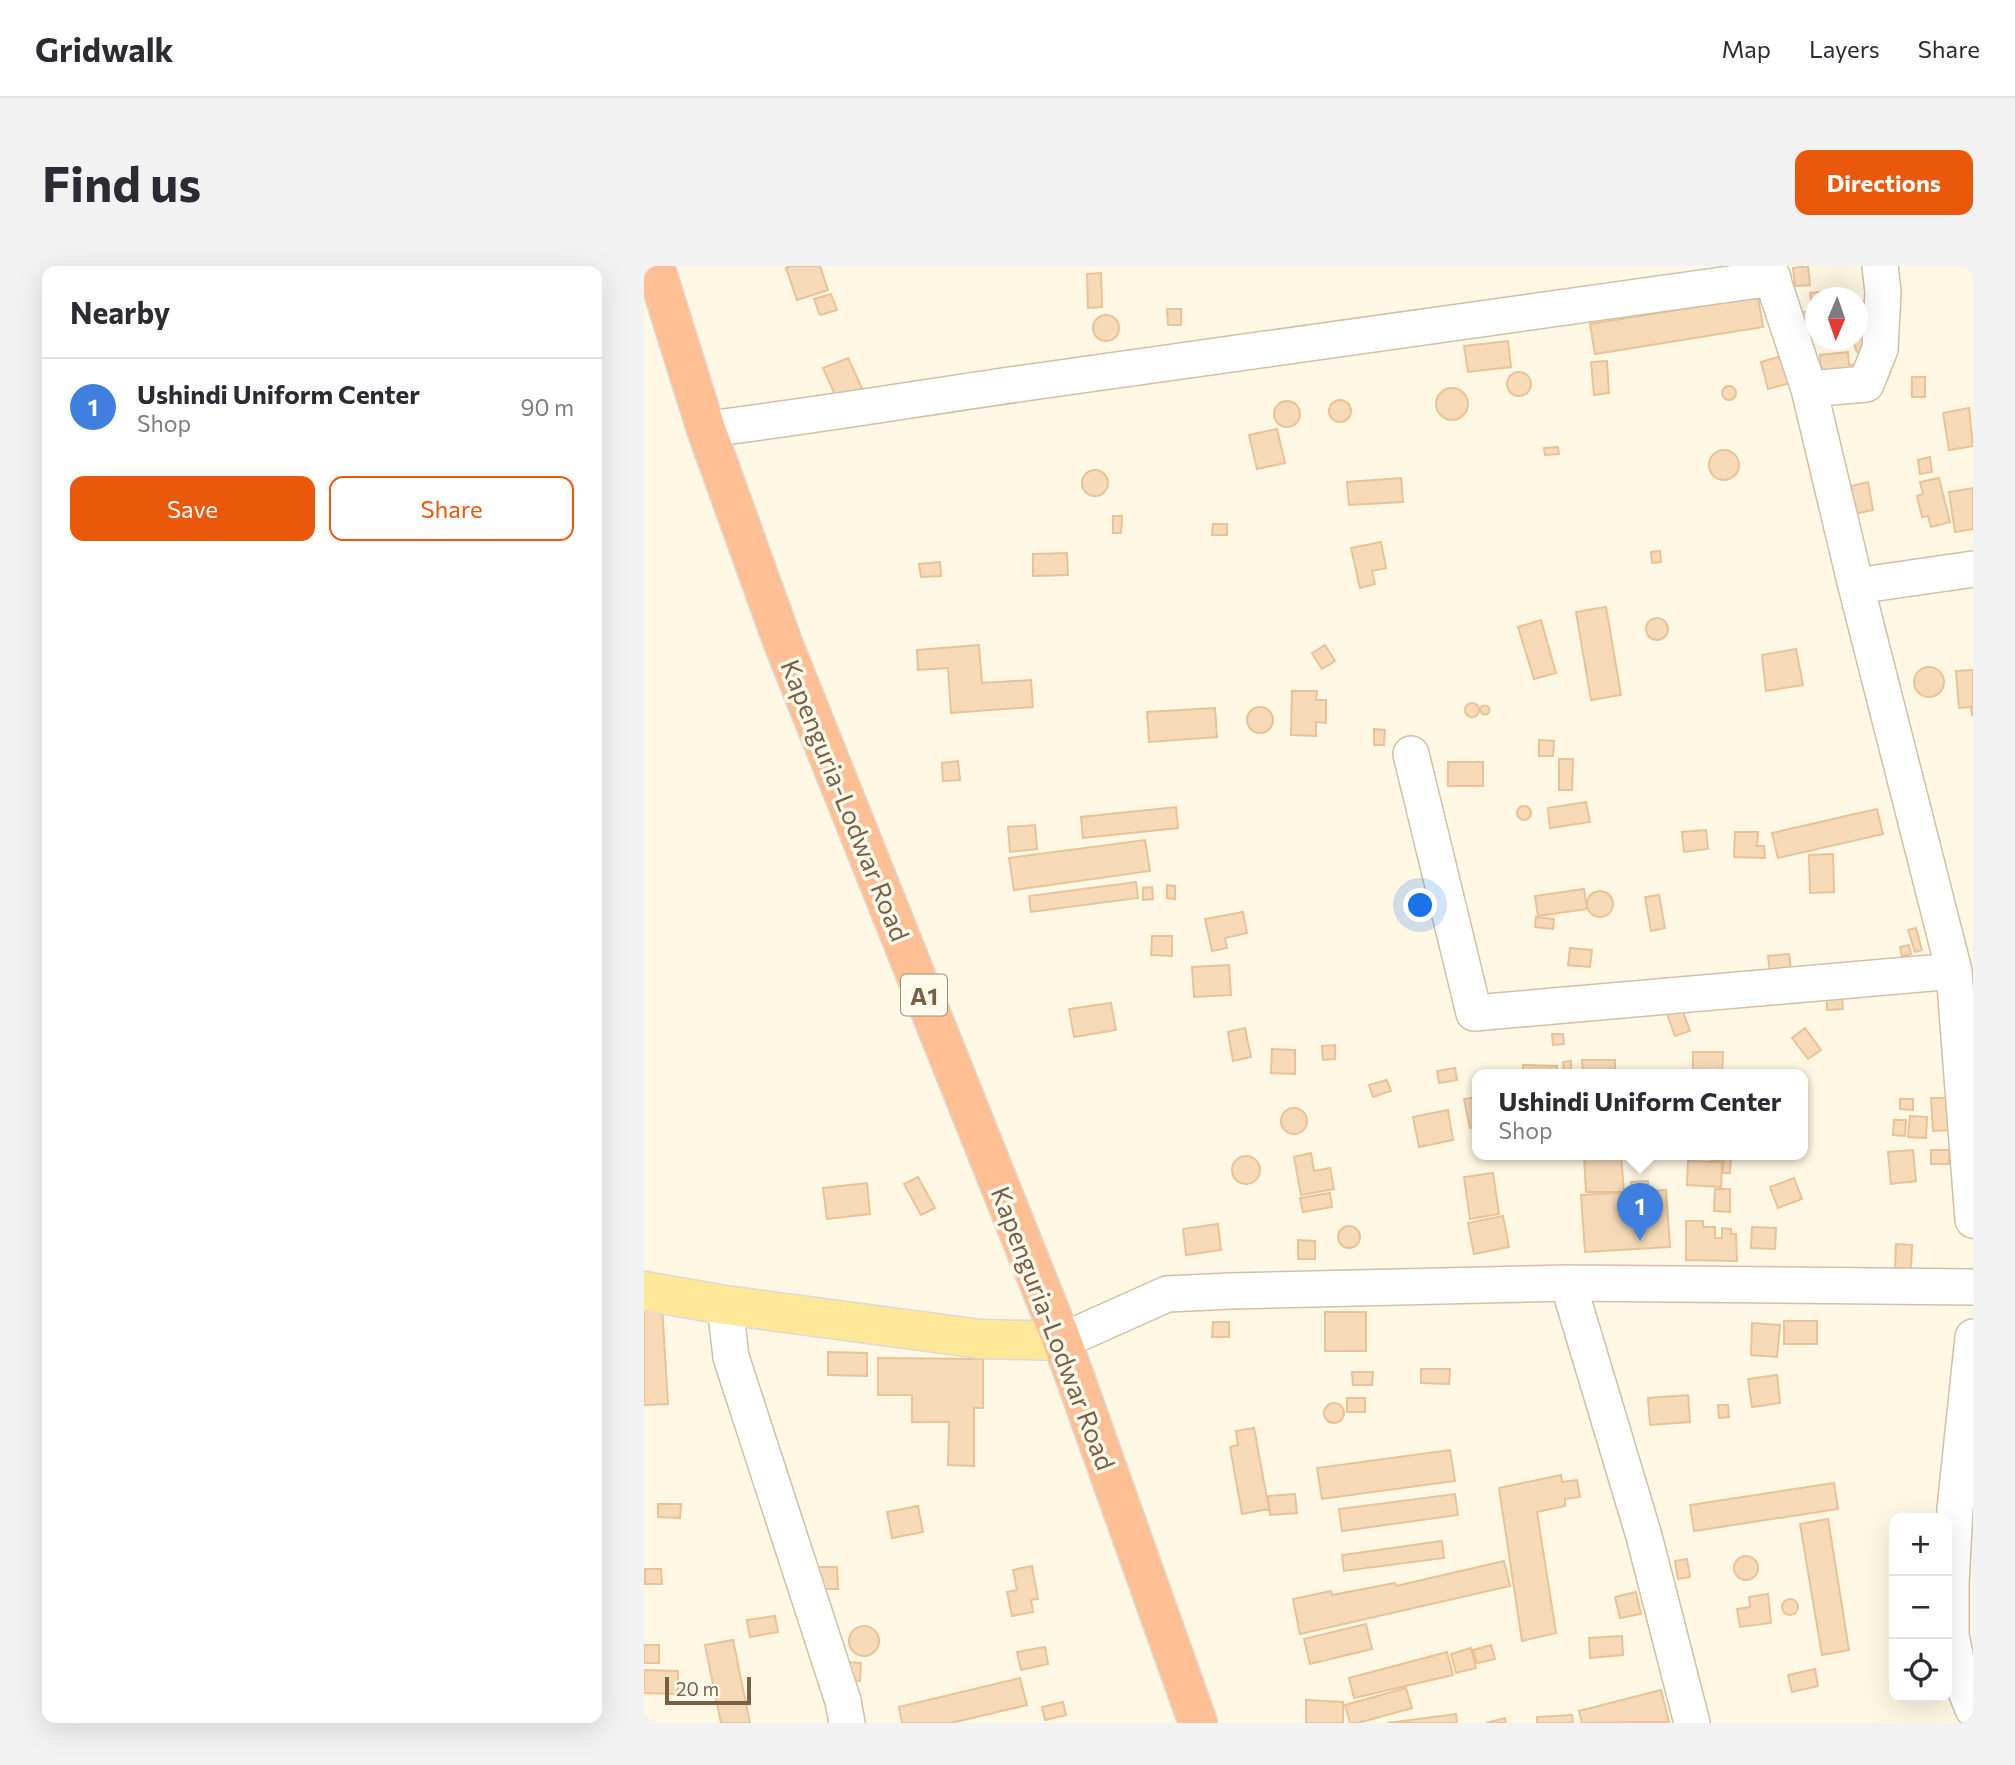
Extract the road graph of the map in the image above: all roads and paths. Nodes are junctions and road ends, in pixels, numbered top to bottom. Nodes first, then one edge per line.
1 (655, 266) edge
2 (1880, 266) edge
3 (1771, 272) edge
4 (1809, 389) junction
5 (706, 429) junction
6 (1973, 569) edge
7 (1856, 586) junction
8 (1411, 754) dead end
9 (1954, 971) junction
10 (1973, 1220) edge
11 (1568, 1283) junction
12 (1973, 1287) edge
13 (644, 1291) edge
14 (725, 1305) junction
15 (1973, 1337) edge
16 (1062, 1341) junction
17 (1973, 1709) edge
18 (848, 1723) edge
19 (1198, 1723) edge
20 (1692, 1723) edge

1 - 5 highway, Kapenguria-Lodwar Road / A1
2 - 4 street
3 - 4 street
3 - 5 street
4 - 7 street
5 - 16 highway, Kapenguria-Lodwar Road / A1
6 - 7 street
7 - 9 street
8 - 9 street
9 - 10 street
11 - 12 street
11 - 16 street
11 - 20 street
13 - 14 main road
14 - 16 main road
14 - 18 street
15 - 17 street
16 - 19 highway, Kapenguria-Lodwar Road / A1

